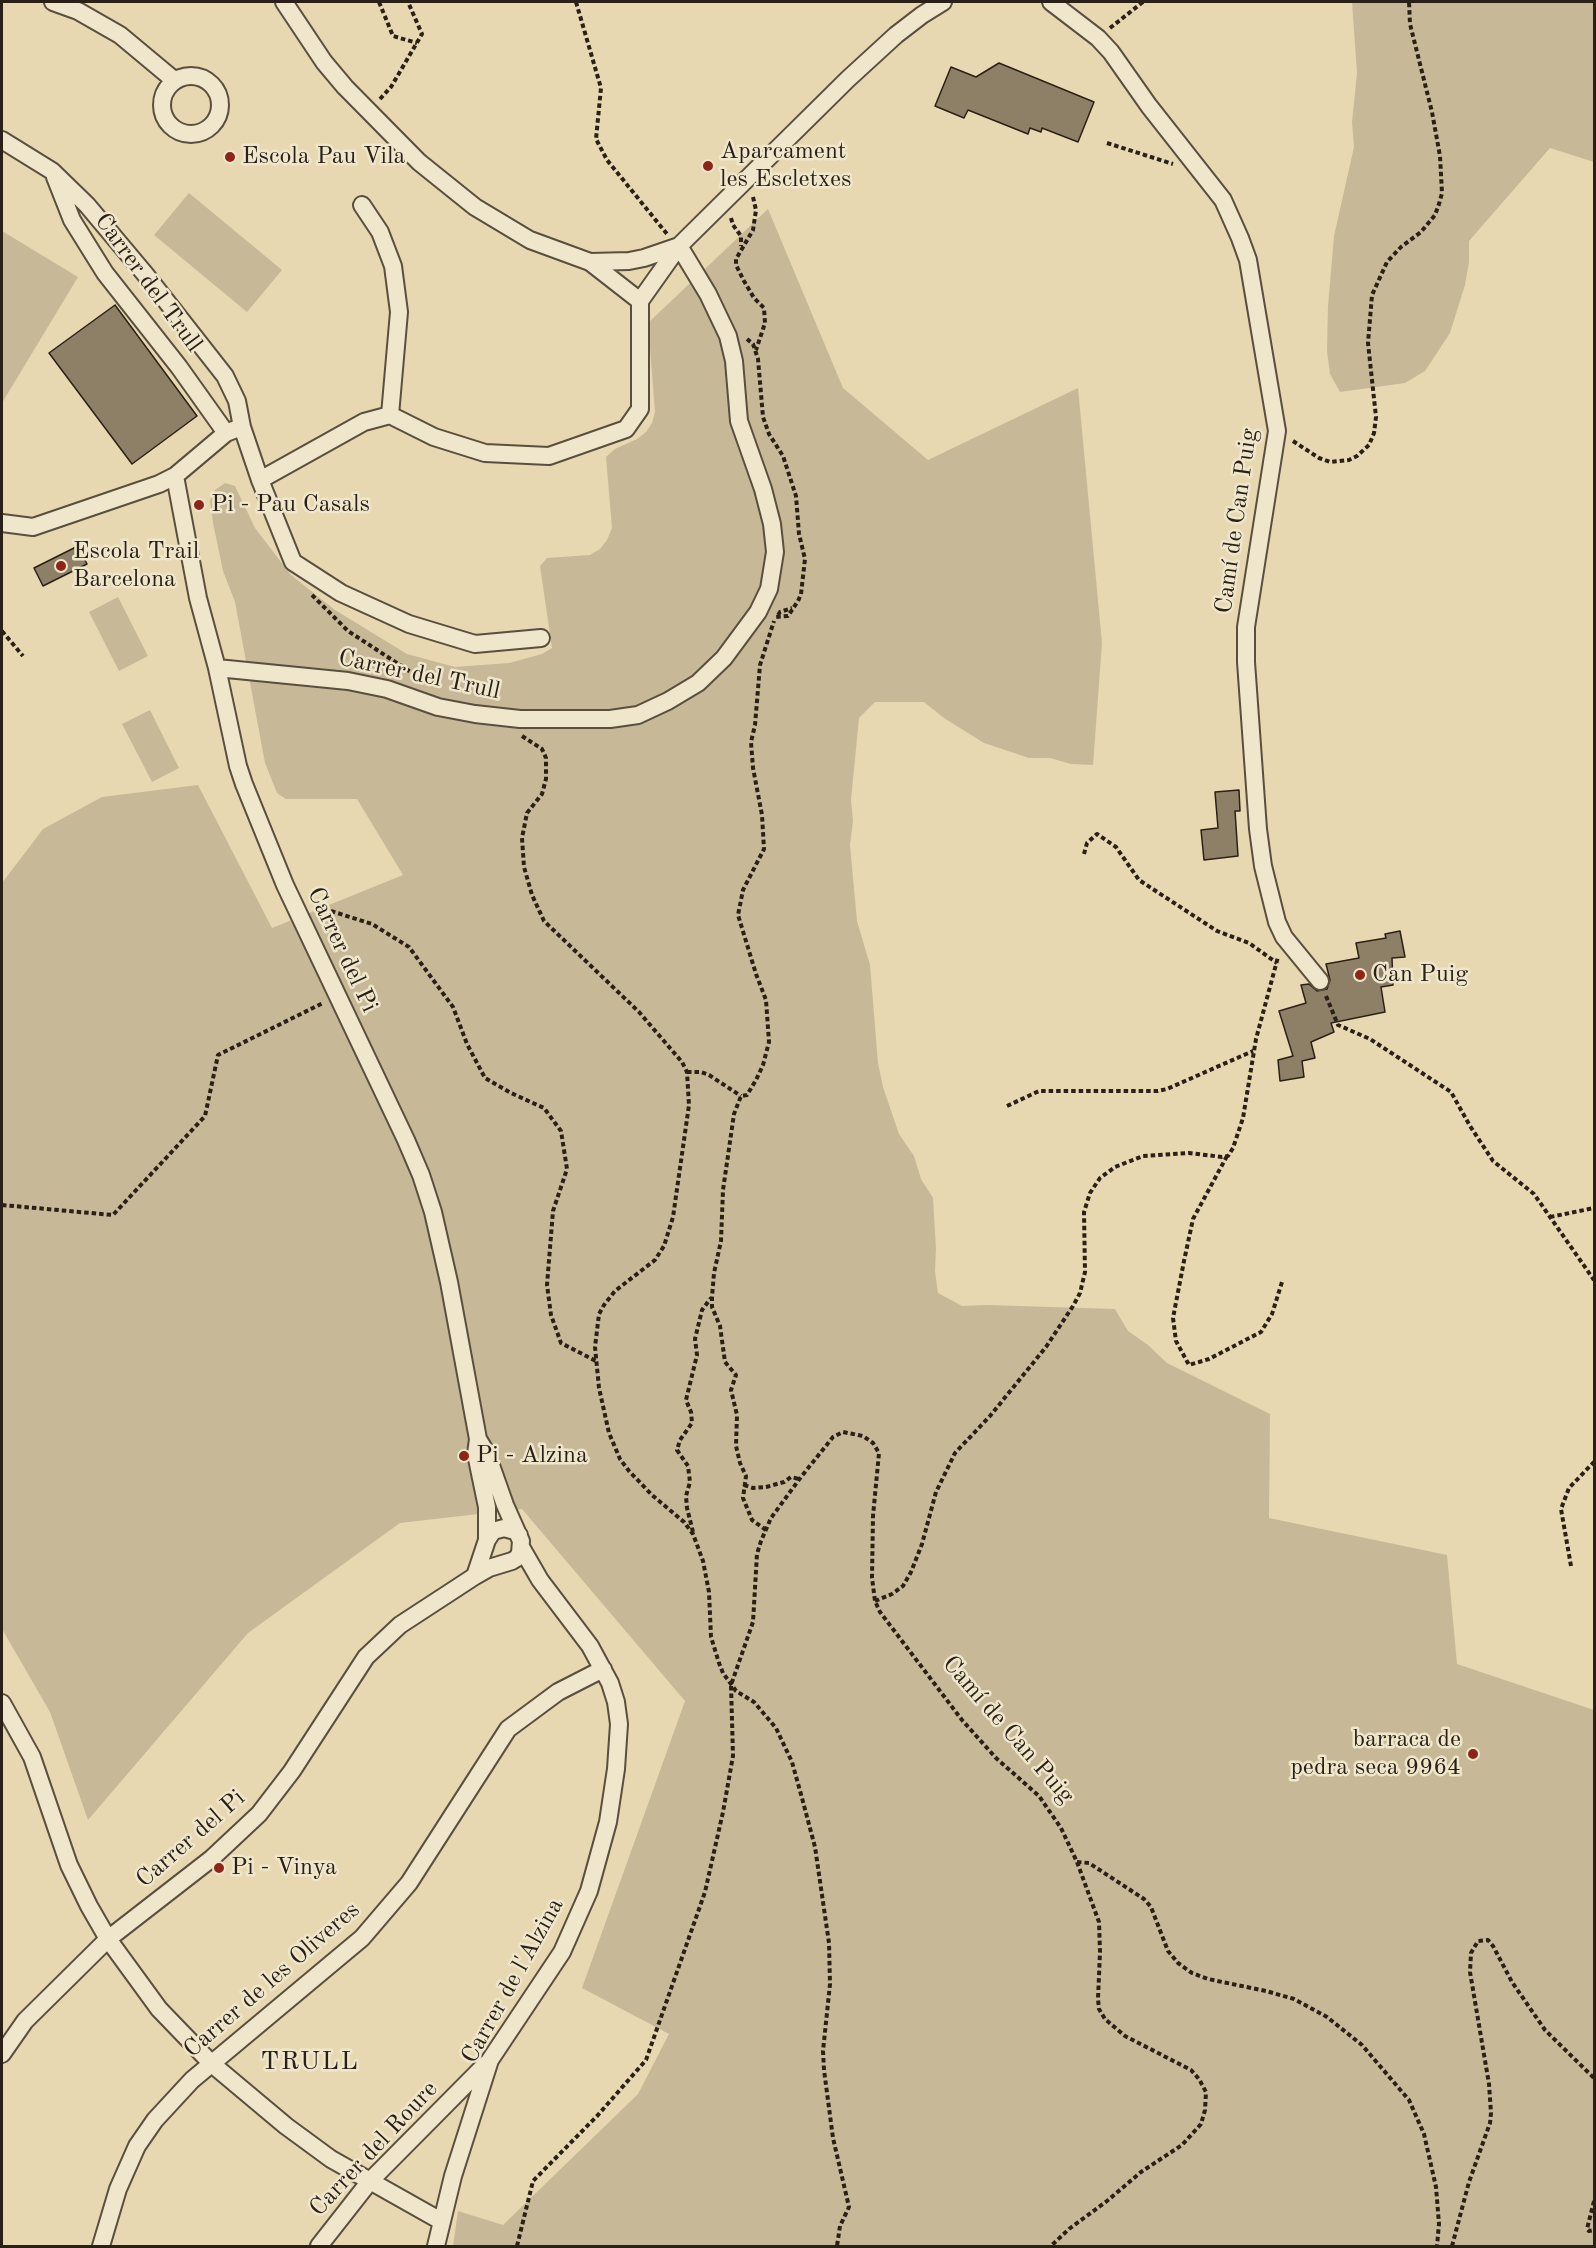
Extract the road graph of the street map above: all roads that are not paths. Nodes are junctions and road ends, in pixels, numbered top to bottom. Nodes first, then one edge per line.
1 (53, 2) edge
2 (284, 2) edge
3 (943, 2) edge
4 (1051, 2) edge
5 (174, 80) dead end
6 (2, 140) edge
7 (52, 171) junction
8 (362, 205) dead end
9 (679, 246) junction
10 (590, 262) junction
11 (640, 301) junction
12 (390, 415) junction
13 (242, 427) junction
14 (226, 433) junction
15 (175, 476) junction
16 (260, 480) junction
17 (2, 523) edge
18 (541, 638) dead end
19 (217, 668) junction
20 (1315, 976) road end
21 (478, 1439) junction
22 (520, 1541) junction
23 (486, 1543) junction
24 (505, 1563) junction
25 (475, 1576) junction
26 (540, 1580) junction
27 (603, 1670) junction
28 (2, 1703) edge
29 (108, 1939) junction
30 (2, 2054) edge
31 (490, 2060) junction
32 (212, 2064) junction
33 (370, 2181) junction
34 (441, 2221) junction
35 (101, 2247) edge
36 (319, 2247) edge
37 (436, 2247) edge

1 - 5 street
2 - 10 street
3 - 9 street
4 - 20 street, Camí de Can Puig
6 - 7 street, Carrer del Trull
7 - 13 street, Carrer del Trull
7 - 14 street, Carrer del Trull
8 - 12 street
9 - 10 street
9 - 11 street
9 - 19 street, Carrer del Trull
10 - 11 street
11 - 12 street
12 - 16 street
13 - 14 street
13 - 16 street, Carrer del Trull
14 - 15 street
15 - 17 street
15 - 19 street, Carrer del Pi
16 - 18 street, Carrer del Trull
19 - 21 street, Carrer del Pi
21 - 22 street, Carrer del Pi
21 - 23 street, Carrer del Pi
22 - 23 street
22 - 24 street
22 - 26 street, Carrer de l'Alzina
23 - 24 street
23 - 25 street, Carrer del Pi
24 - 25 street, Carrer del Pi
24 - 26 street, Carrer de l'Alzina
25 - 29 street, Carrer del Pi
26 - 27 street, Carrer de l'Alzina
27 - 31 street, Carrer de l'Alzina
27 - 32 street, Carrer de les Oliveres
28 - 29 street
29 - 30 street, Carrer del Pi
29 - 32 street
31 - 33 street, Carrer del Roure
31 - 34 street, Carrer de l'Alzina
32 - 33 street
32 - 35 street, Carrer de les Oliveres
33 - 34 street
33 - 36 street, Carrer del Roure
34 - 37 street, Carrer de l'Alzina

